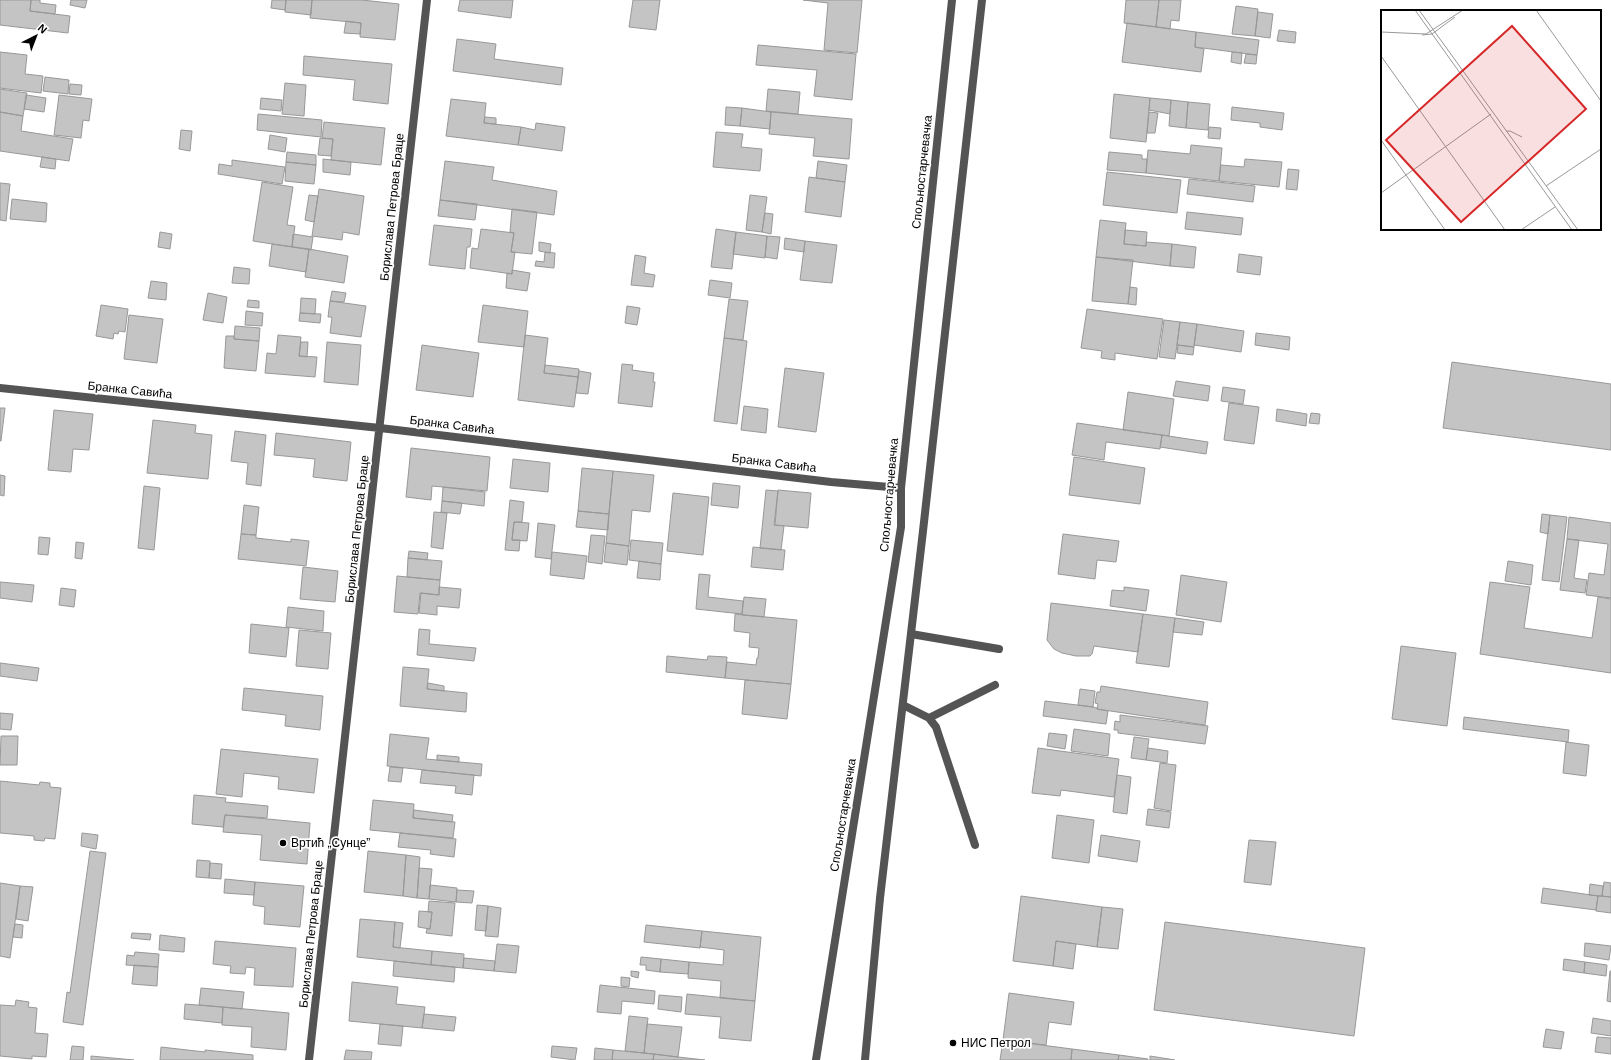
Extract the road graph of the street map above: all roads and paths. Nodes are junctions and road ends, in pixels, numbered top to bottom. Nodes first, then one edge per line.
1 (427, 0) edge
2 (952, 0) edge
3 (982, 0) edge
4 (0, 388) edge
5 (380, 428) junction
6 (901, 488) junction
7 (911, 634) junction
8 (999, 649) dead end
9 (995, 685) dead end
10 (903, 705) junction
11 (929, 718) junction
12 (975, 845) dead end
13 (308, 1060) edge
14 (816, 1060) edge
15 (865, 1060) edge

1 - 5 street, Борислава Петрова Браце
2 - 6 street, Спољностарчевачка
3 - 7 street
4 - 5 street, Бранка Савића
5 - 6 street, Бранка Савића
5 - 13 street, Борислава Петрова Браце
6 - 14 street, Спољностарчевачка
7 - 8 street
7 - 10 street
9 - 11 street
10 - 11 street
10 - 15 street
11 - 12 street

